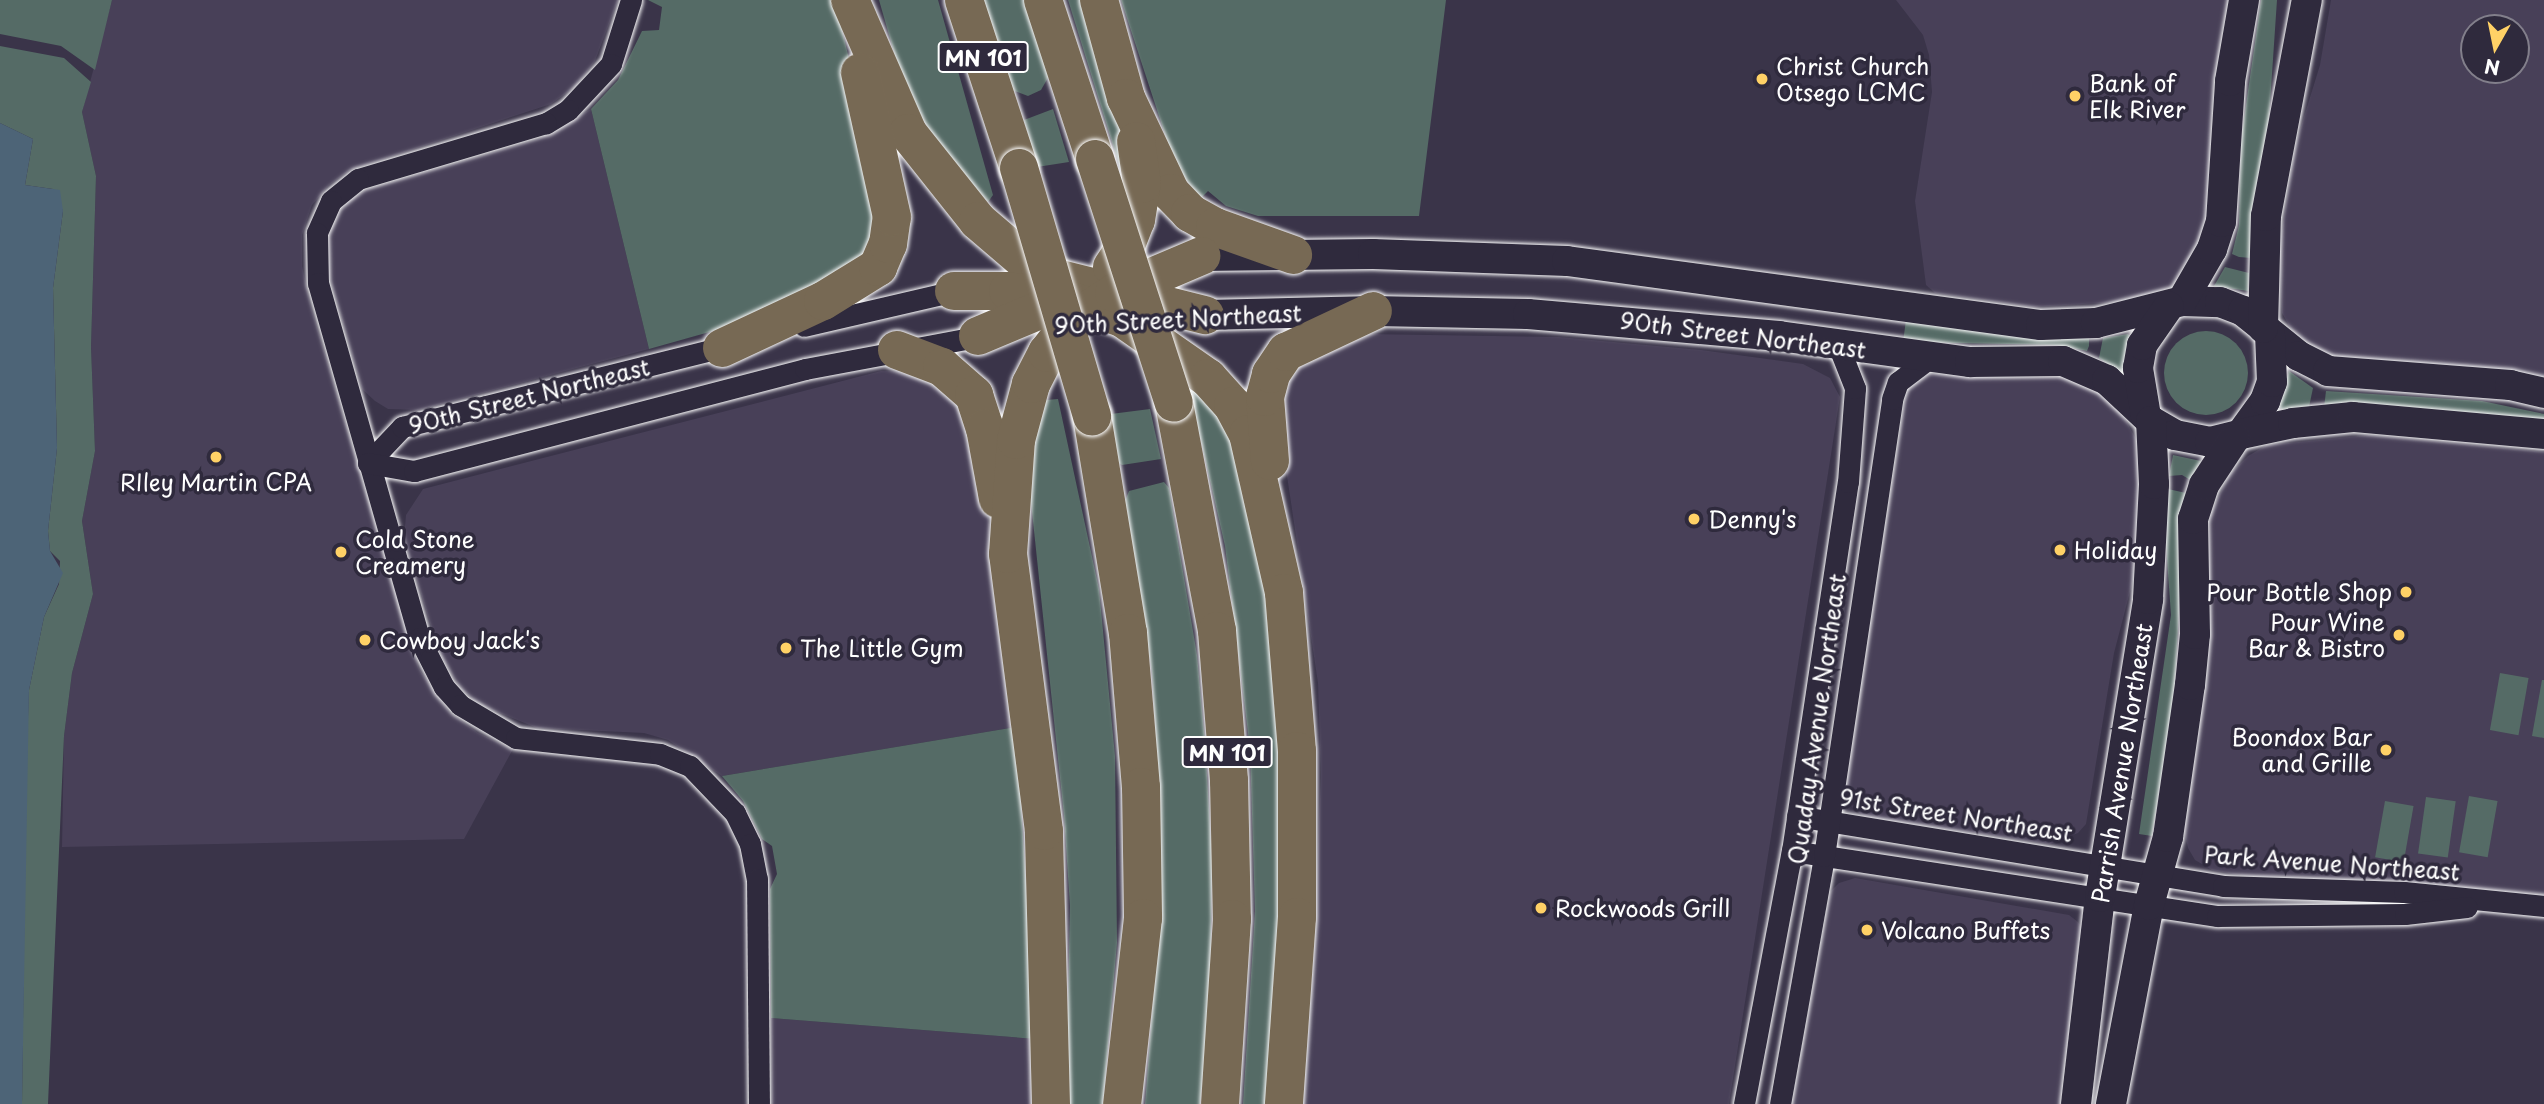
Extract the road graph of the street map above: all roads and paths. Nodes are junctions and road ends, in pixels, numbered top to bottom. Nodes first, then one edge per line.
1 (631, 0) edge
2 (964, 0) edge
3 (1043, 0) edge
4 (1099, 0) edge
5 (2244, 0) edge
6 (2307, 0) edge
7 (850, 1) edge
8 (1126, 98) junction
9 (1293, 255) junction
10 (1201, 256) joint
11 (954, 291) joint
12 (1088, 296) junction
13 (2175, 304) junction
14 (1373, 311) junction
15 (1205, 315) joint
16 (2266, 331) junction
17 (978, 336) joint
18 (1838, 345) junction
19 (722, 348) junction
20 (897, 350) junction
21 (1931, 357) junction
22 (2544, 393) edge
23 (2149, 419) junction
24 (2544, 434) edge
25 (2238, 436) junction
26 (368, 463) junction
27 (1276, 542) junction
28 (1008, 554) junction
29 (1797, 816) junction
30 (1829, 821) junction
31 (1792, 851) junction
32 (1824, 856) junction
33 (2106, 865) junction
34 (2158, 875) junction
35 (2100, 897) junction
36 (2514, 902) junction
37 (2150, 905) junction
38 (2544, 906) edge
39 (759, 1104) edge
40 (1051, 1104) edge
41 (1122, 1104) edge
42 (1220, 1104) edge
43 (1284, 1104) edge
44 (1744, 1104) edge
45 (1780, 1104) edge
46 (2076, 1104) edge
47 (2111, 1104) edge

1 - 26 street
2 - 41 highway, MN 101, bridge
3 - 42 highway, MN 101, bridge
4 - 8 highway
5 - 13 main road
6 - 16 main road
7 - 12 highway
7 - 19 highway
8 - 9 highway
8 - 12 highway
9 - 10 main road
9 - 13 main road
10 - 12 highway
11 - 12 highway
11 - 19 street, 90th Street Northeast
12 - 15 highway
12 - 17 highway
12 - 27 highway
12 - 28 highway
13 - 16 main road
13 - 23 main road
14 - 15 main road, 90th Street Northeast
14 - 18 main road, 90th Street Northeast
14 - 27 highway
16 - 22 main road
16 - 25 main road
17 - 20 street, 90th Street Northeast
18 - 21 main road, 90th Street Northeast
18 - 29 street, Quaday Avenue Northeast
19 - 26 street, 90th Street Northeast
20 - 26 street, 90th Street Northeast
20 - 28 highway
21 - 23 main road, 90th Street Northeast
21 - 30 street, Quaday Avenue Northeast
23 - 25 main road
23 - 33 main road, Parrish Avenue Northeast
24 - 25 main road
25 - 34 main road
26 - 39 street
27 - 43 highway
28 - 40 highway
29 - 30 street, 91st Street Northeast
29 - 31 street, Quaday Avenue Northeast
30 - 32 street, Quaday Avenue Northeast
30 - 33 street, 91st Street Northeast
31 - 32 street
31 - 44 street, Quaday Avenue Northeast
32 - 35 street
32 - 45 street, Quaday Avenue Northeast
33 - 34 street, Park Avenue Northeast
33 - 35 main road, Parrish Avenue Northeast
34 - 36 street, Park Avenue Northeast
34 - 37 main road
35 - 37 street, Park Avenue Northeast
35 - 46 main road, Parrish Avenue Northeast
36 - 37 street, Park Avenue Northeast
36 - 38 street, Park Avenue Northeast
37 - 47 main road

